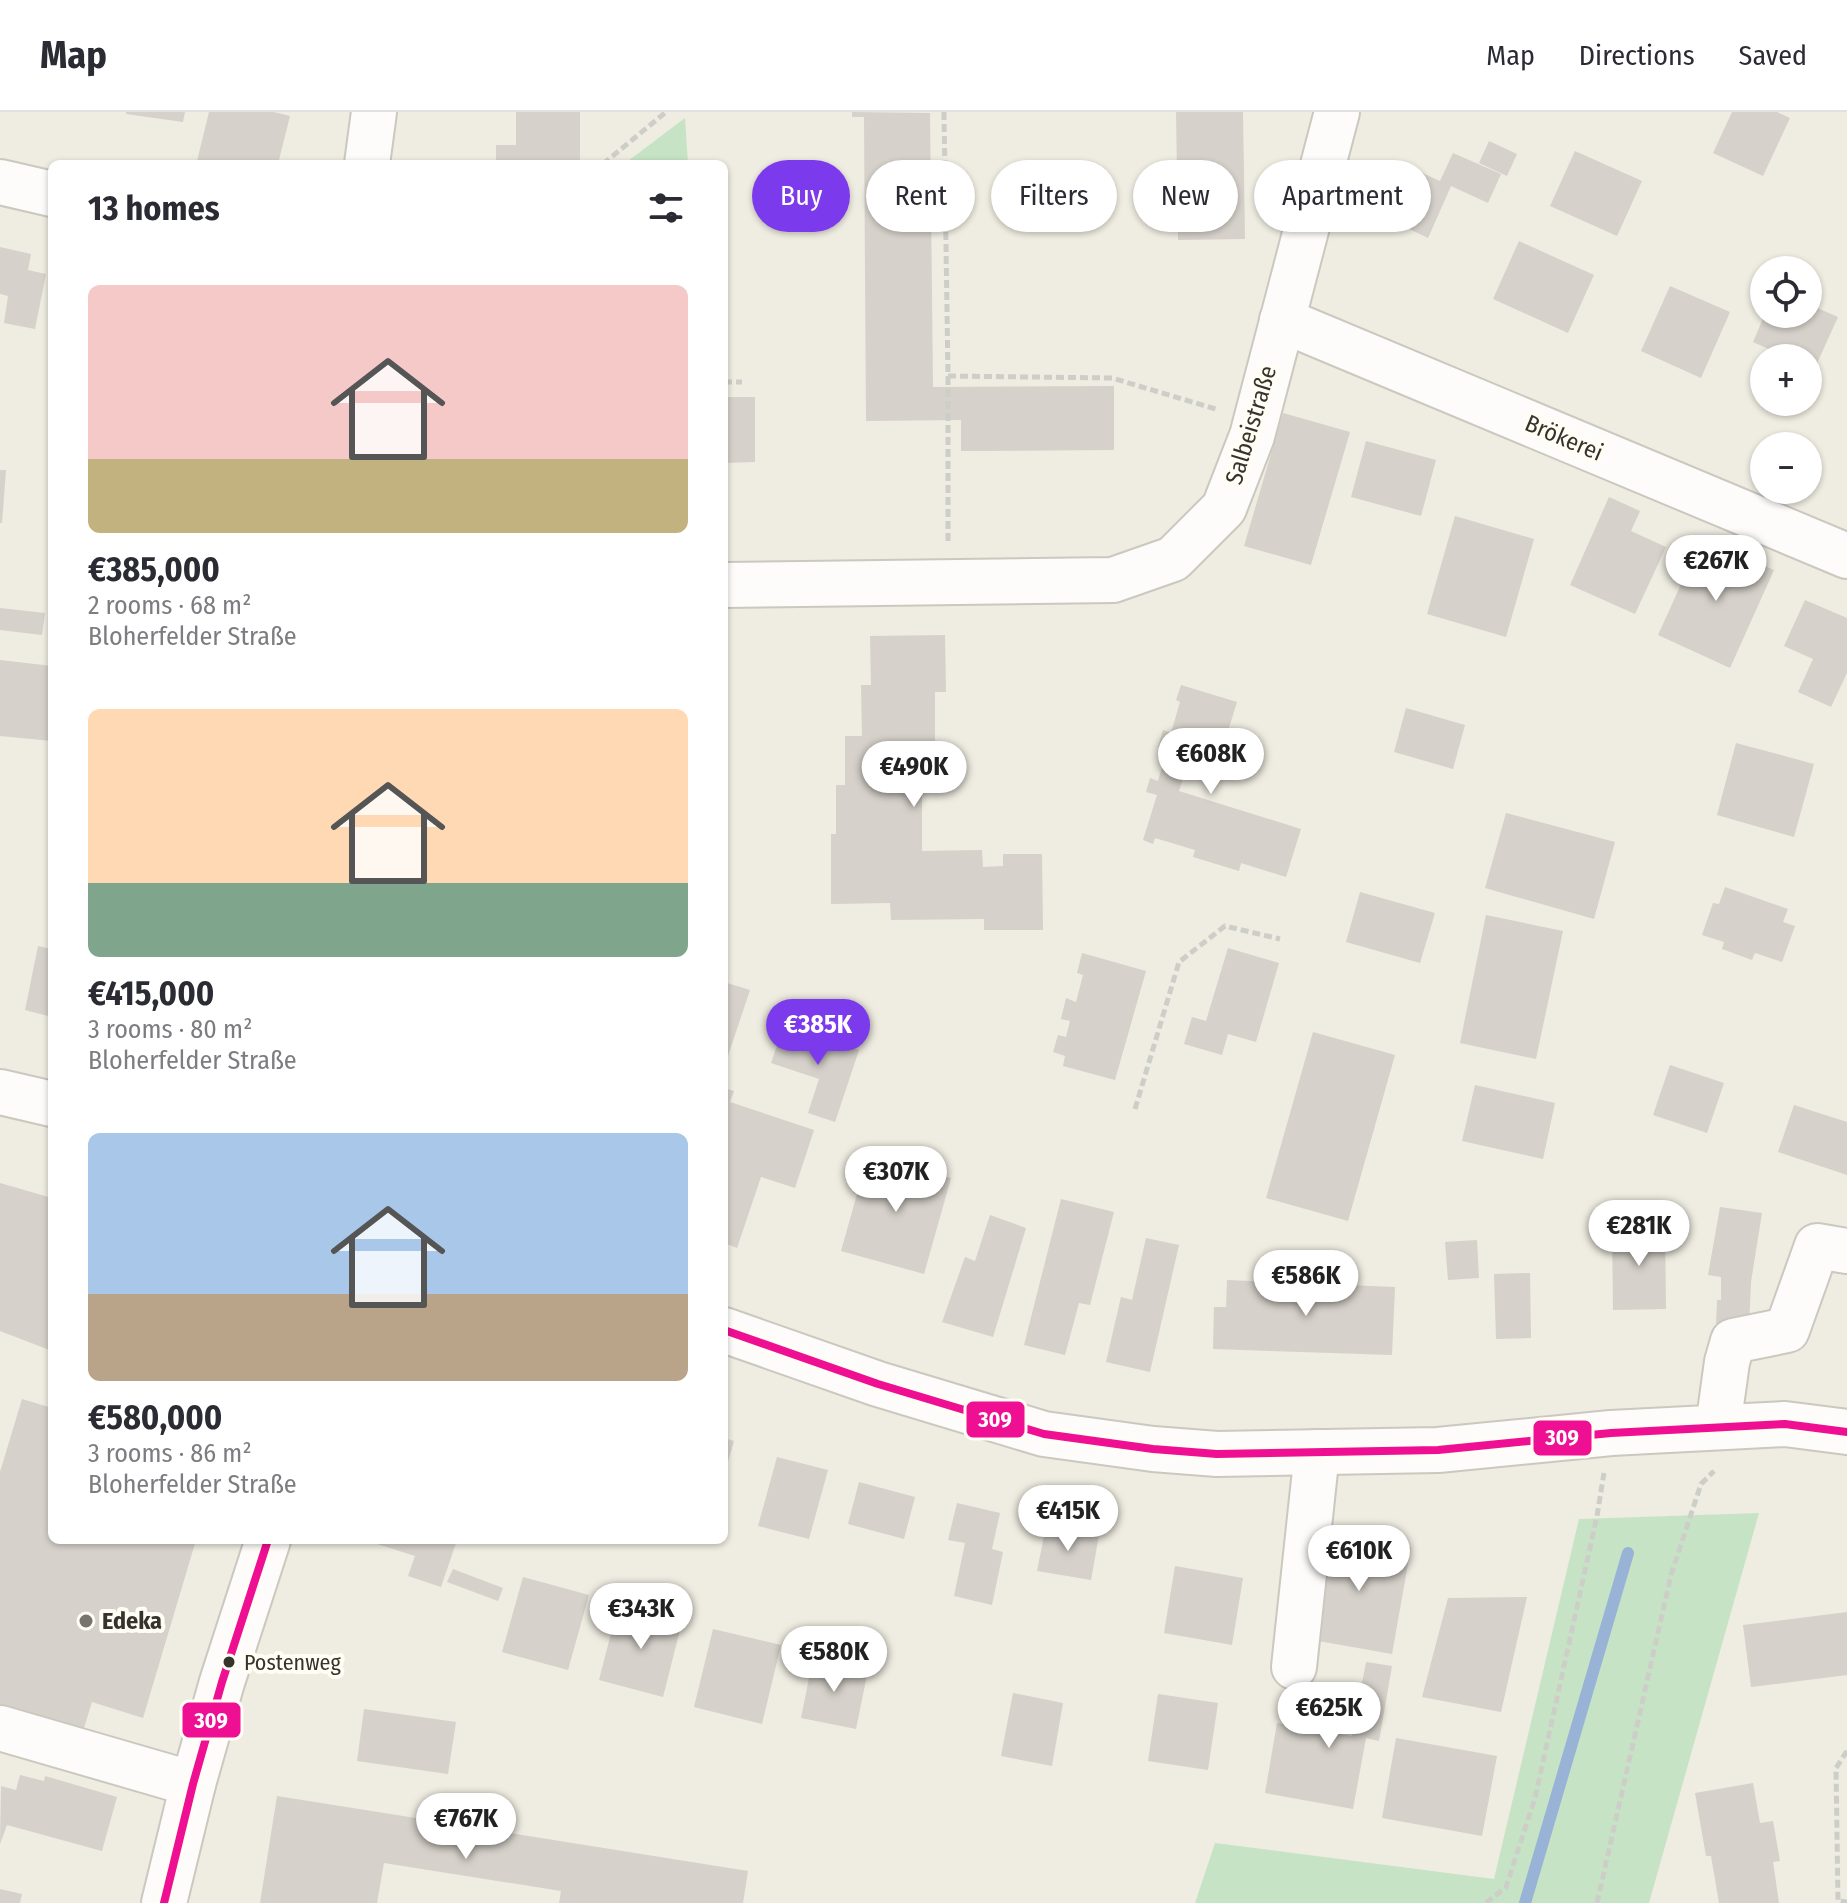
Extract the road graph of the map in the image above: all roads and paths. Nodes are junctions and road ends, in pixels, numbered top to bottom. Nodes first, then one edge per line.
1 (374, 112) edge
2 (666, 112) edge
3 (944, 112) edge
4 (1337, 112) edge
5 (368, 160) edge
6 (608, 160) edge
7 (0, 182) edge
8 (48, 193) edge
9 (1282, 320) junction
10 (948, 376) junction
11 (728, 382) edge
12 (742, 382) dead end
13 (1256, 421) junction
14 (1847, 556) edge
15 (948, 582) junction
16 (728, 585) edge
17 (1280, 939) dead end
18 (0, 1092) edge
19 (48, 1103) edge
20 (1135, 1109) dead end
21 (1847, 1251) edge
22 (728, 1331) edge
23 (1718, 1427) junction
24 (1847, 1432) edge
25 (1317, 1452) junction
26 (1701, 1484) dead end
27 (1602, 1490) dead end
28 (267, 1544) edge
29 (1294, 1667) dead end
30 (0, 1728) edge
31 (1847, 1751) edge
32 (193, 1784) junction
33 (1847, 1902) edge
34 (164, 1903) edge
35 (1486, 1903) edge
36 (1597, 1903) edge

1 - 5 street
2 - 6 path
3 - 10 path
4 - 9 street, Salbeistraße
7 - 8 street
9 - 13 street, Salbeistraße
9 - 14 street, Brökerei
10 - 13 path
10 - 15 path
11 - 12 path
13 - 15 street, Salbeistraße
15 - 16 street, Salbeistraße
17 - 20 path
18 - 19 street
21 - 23 street
22 - 25 street
23 - 24 street
23 - 25 street
25 - 29 street
26 - 36 path
27 - 35 path
28 - 32 street
30 - 32 street
31 - 33 path
32 - 34 street

